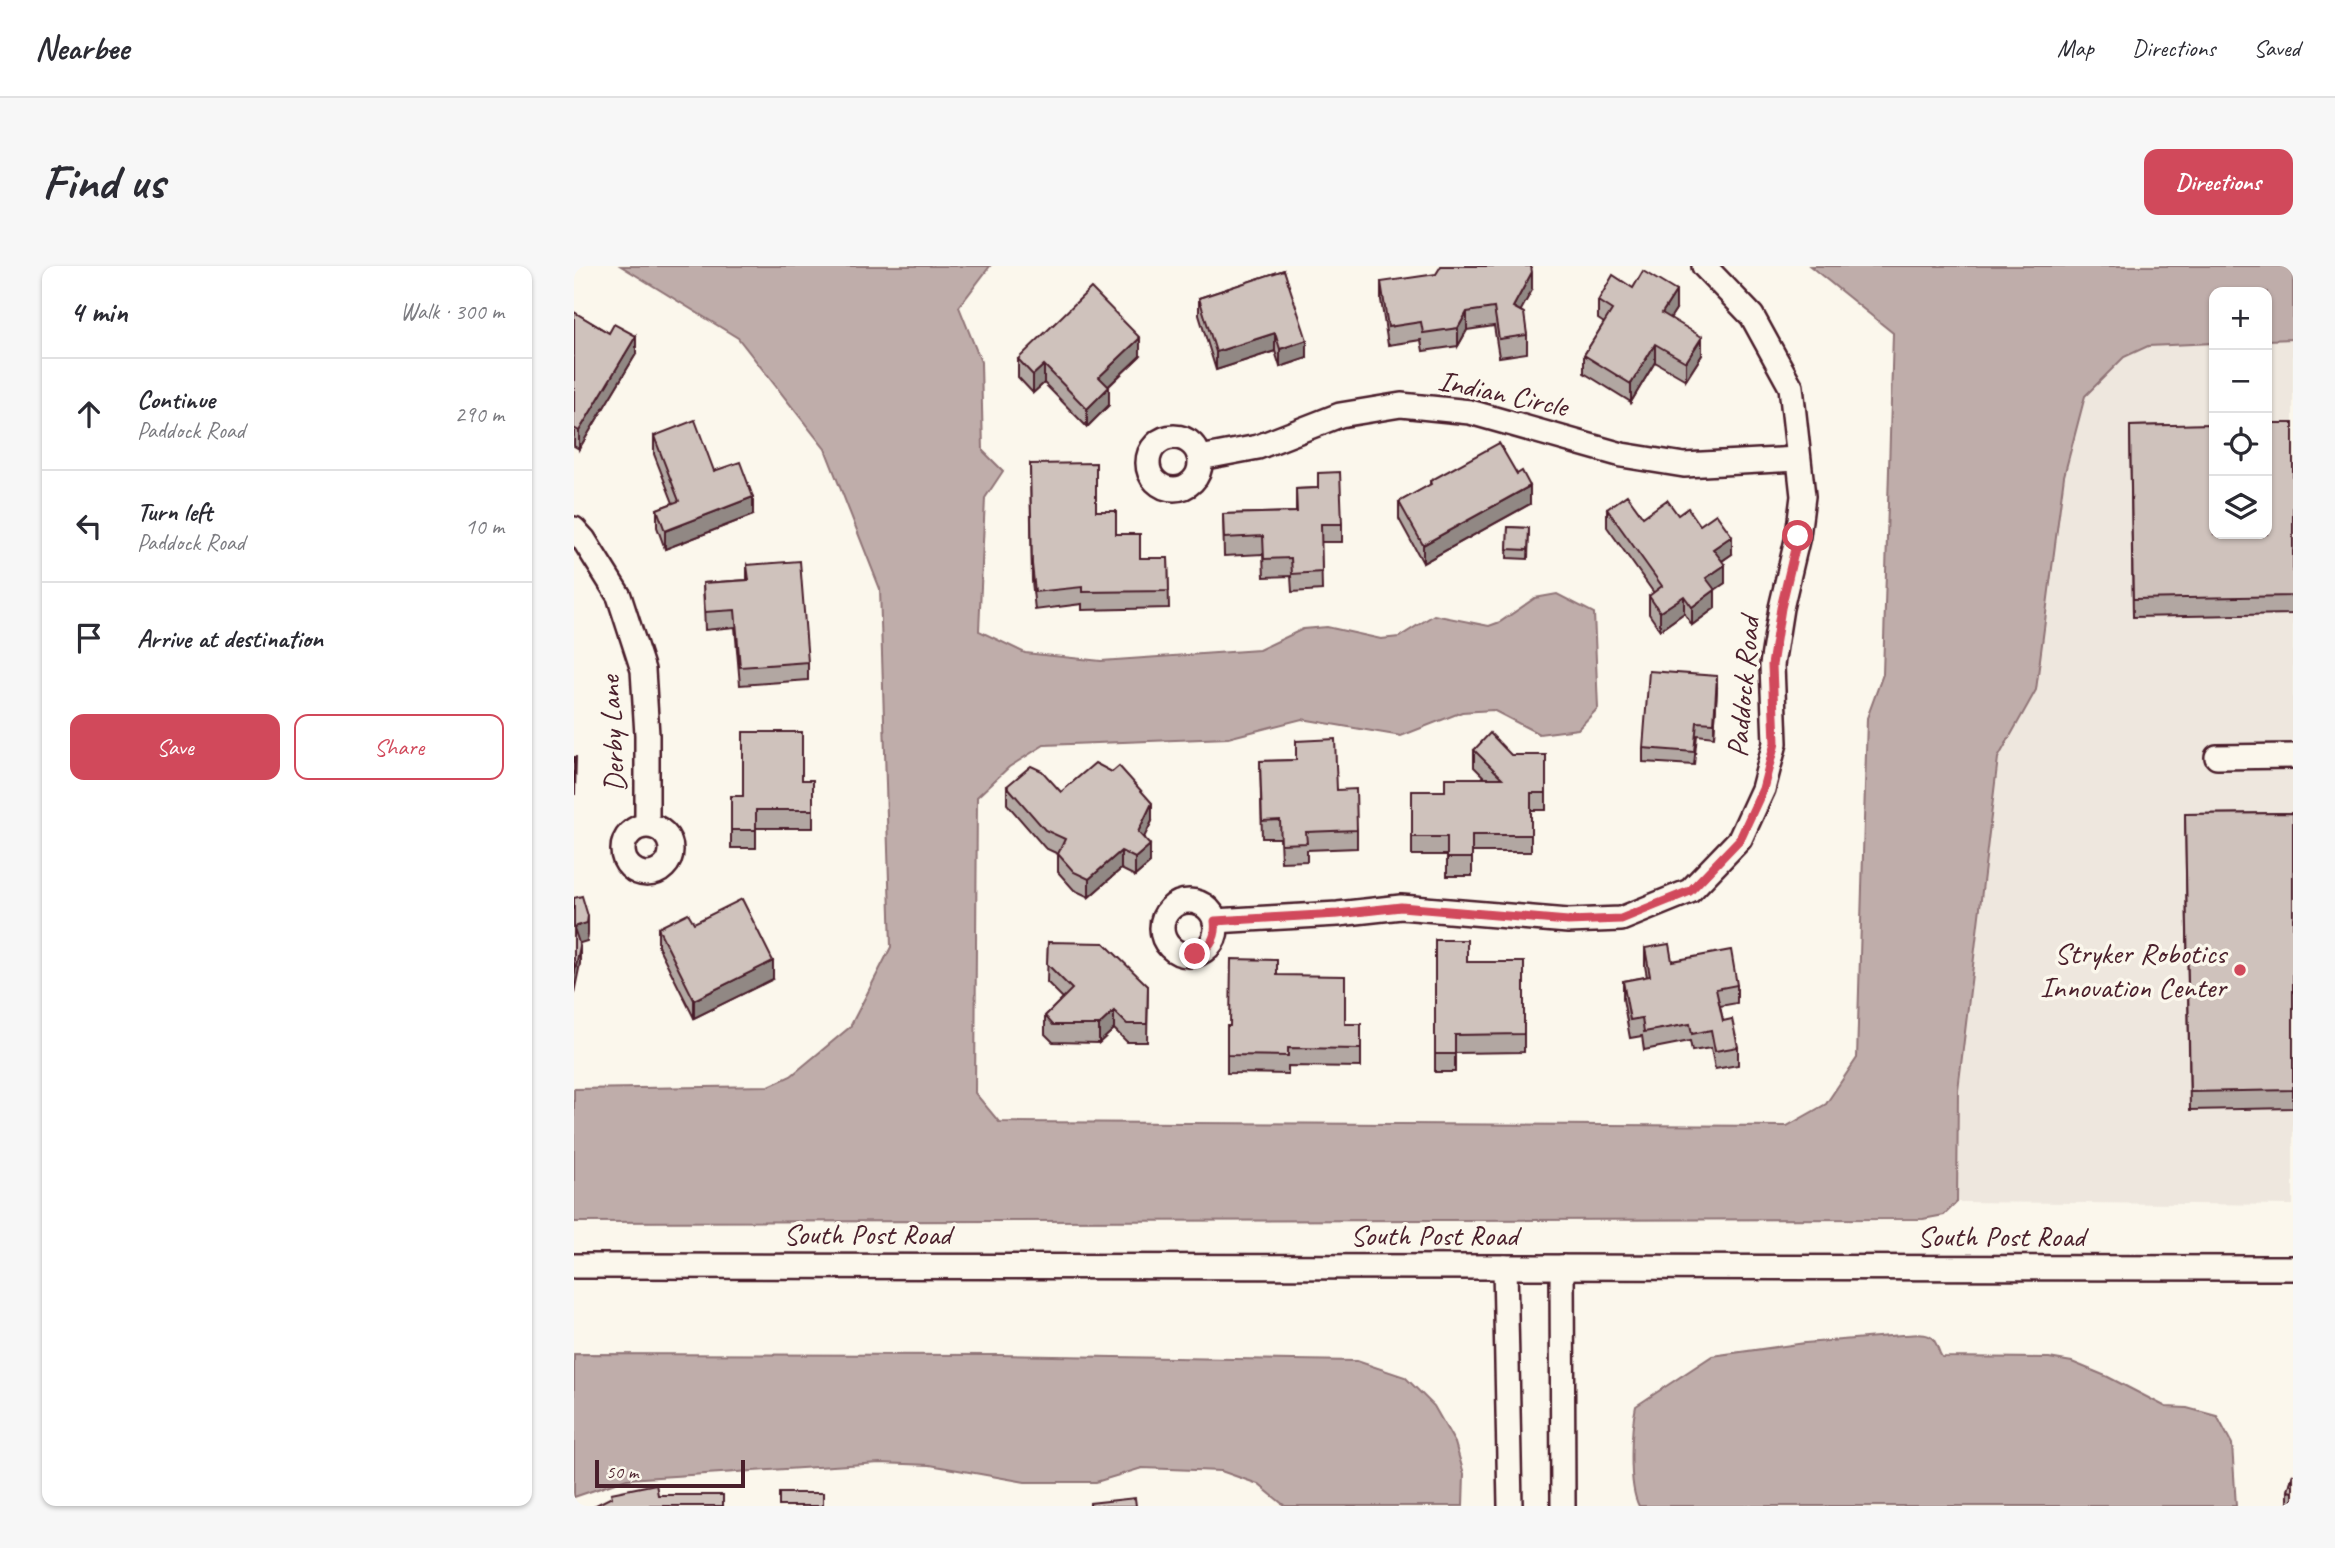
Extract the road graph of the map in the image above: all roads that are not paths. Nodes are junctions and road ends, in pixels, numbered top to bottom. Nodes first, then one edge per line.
1 (1704, 266) edge
2 (1200, 458) dead end
3 (1798, 459) junction
4 (574, 529) edge
5 (2293, 756) edge
6 (2217, 757) dead end
7 (647, 825) dead end
8 (1215, 921) dead end
9 (574, 1266) edge
10 (1505, 1266) junction
11 (1562, 1267) junction
12 (2293, 1268) edge
13 (1510, 1506) edge
14 (1563, 1506) edge

1 - 3 street, Paddock Road
2 - 3 street, Indian Circle
3 - 8 street, Paddock Road
4 - 7 street, Derby Lane
5 - 6 street
9 - 10 street, South Post Road
10 - 11 street, South Post Road
10 - 13 street
11 - 12 street, South Post Road
11 - 14 street

